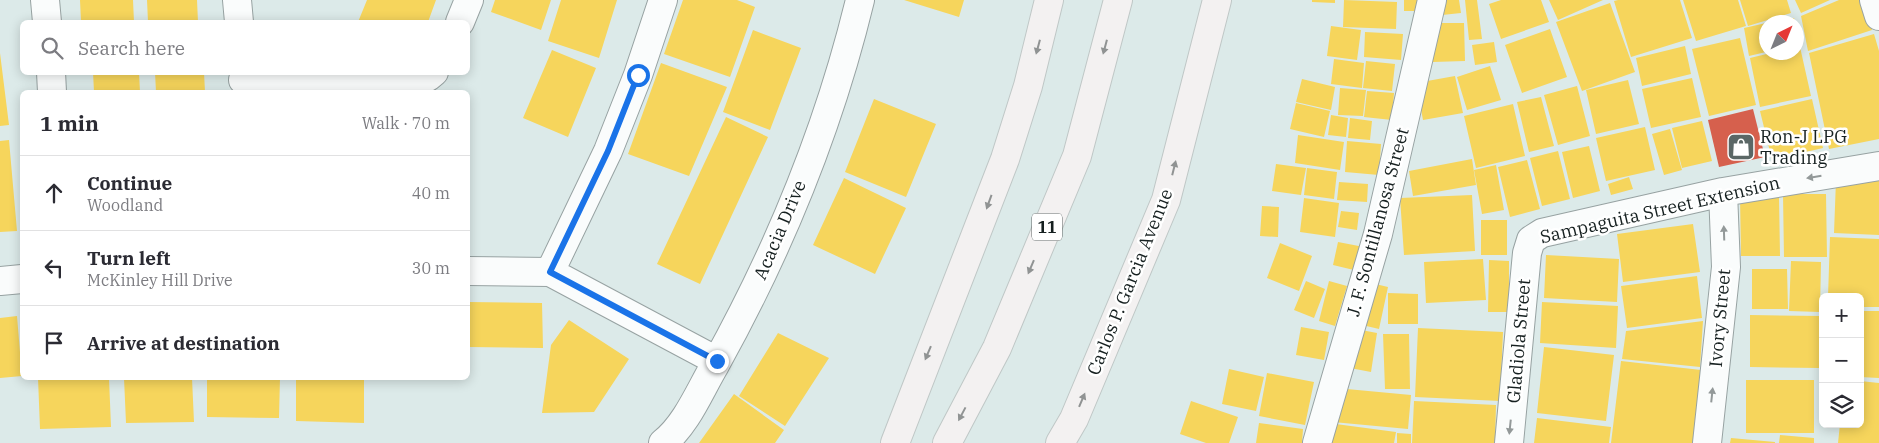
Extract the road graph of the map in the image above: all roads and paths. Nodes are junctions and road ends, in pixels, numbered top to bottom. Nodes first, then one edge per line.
1 (45, 0) edge
2 (237, 0) edge
3 (469, 0) edge
4 (663, 0) edge
5 (860, 0) edge
6 (1050, 0) edge
7 (1118, 0) edge
8 (1217, 0) edge
9 (1432, 0) edge
10 (1874, 0) edge
11 (1879, 16) edge
12 (46, 20) edge
13 (239, 20) edge
14 (461, 20) edge
15 (51, 75) edge
16 (430, 75) edge
17 (243, 82) edge
18 (52, 90) edge
19 (1879, 166) edge
20 (1723, 192) junction
21 (1531, 240) joint
22 (470, 271) edge
23 (550, 272) junction
24 (20, 279) edge
25 (0, 281) edge
26 (717, 361) junction
27 (663, 443) edge
28 (895, 443) edge
29 (947, 443) edge
30 (1060, 443) edge
31 (1317, 443) edge
32 (1509, 443) edge
33 (1707, 443) edge

1 - 12 street
2 - 13 street
3 - 14 street
4 - 23 street
5 - 26 street, Acacia Drive
6 -> 28 main road
7 -> 29 main road, 11
30 -> 8 main road, Carlos P. Garcia Avenue
9 - 31 street, J. F. Sontillanosa Street
10 - 11 street
15 - 18 street
16 - 17 street
19 -> 20 street, Sampaguita Street Extension
20 - 21 street, Sampaguita Street Extension
33 -> 20 street, Ivory Street
21 -> 32 street, Gladiola Street
22 - 23 street
23 - 26 street
24 - 25 street
26 - 27 street, Acacia Drive

